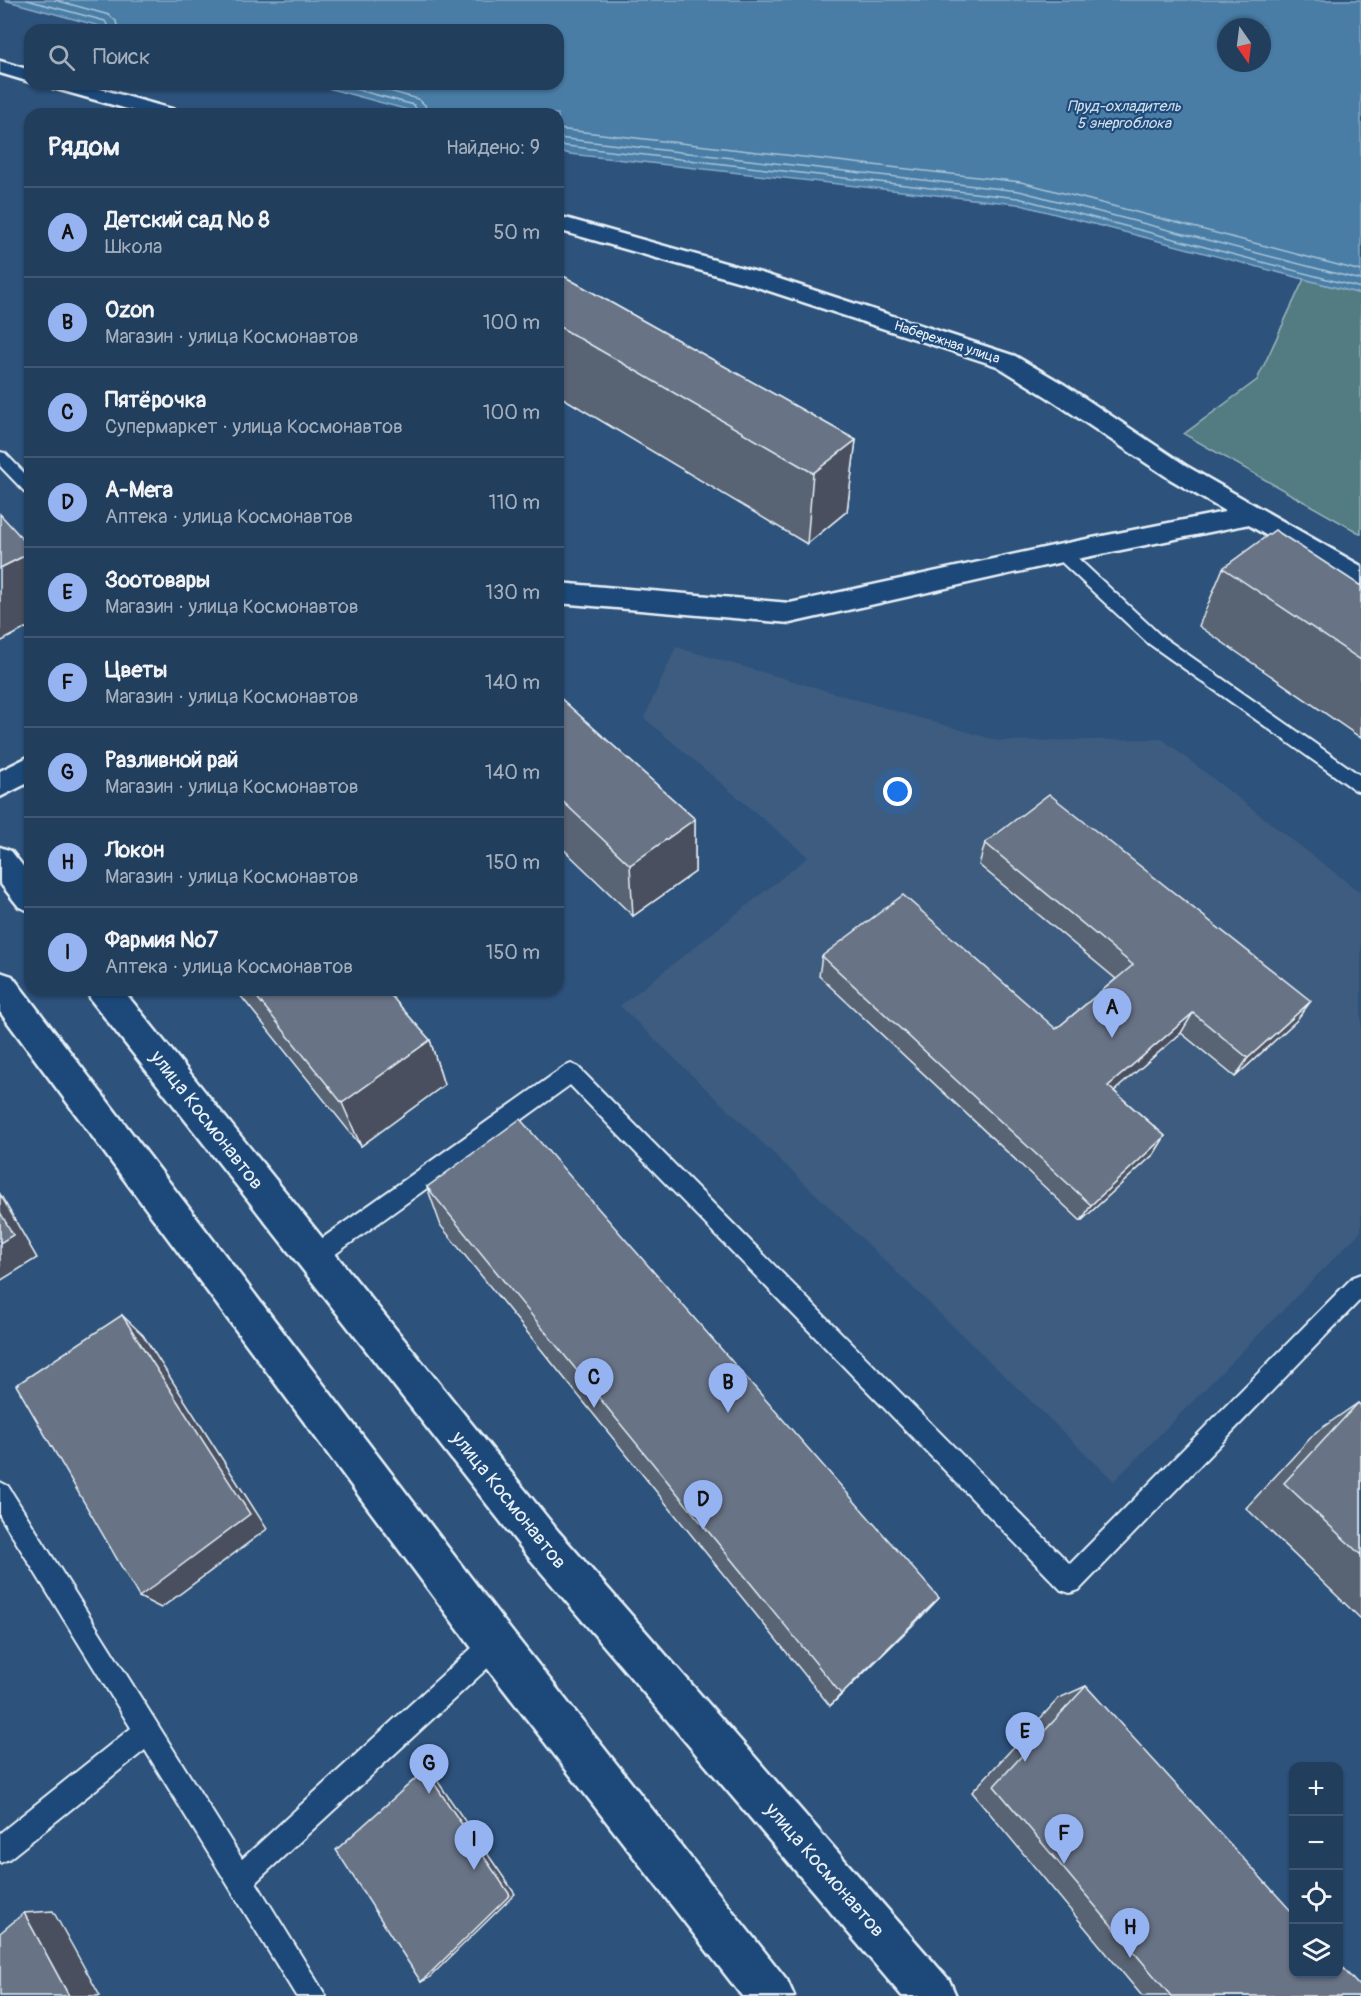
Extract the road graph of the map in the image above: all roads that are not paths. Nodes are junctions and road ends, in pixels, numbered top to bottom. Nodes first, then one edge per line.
1 (0, 67) edge
2 (24, 74) edge
3 (82, 90) edge
4 (146, 108) edge
5 (564, 225) edge
6 (0, 457) edge
7 (24, 482) edge
8 (1250, 516) junction
9 (1062, 553) junction
10 (1361, 578) edge
11 (564, 594) edge
12 (24, 771) edge
13 (0, 785) edge
14 (1361, 785) edge
15 (0, 860) edge
16 (24, 890) edge
17 (0, 986) edge
18 (108, 996) edge
19 (315, 1256) junction
20 (1361, 1284) edge
21 (4, 1509) edge
22 (495, 1644) junction
23 (148, 1731) junction
24 (0, 1850) edge
25 (240, 1879) junction
26 (312, 1996) edge
27 (771, 1996) edge
28 (933, 1996) edge

1 - 2 street
3 - 4 street
5 - 8 street, Набережная улица
6 - 7 lane
8 - 9 street
8 - 10 street, Набережная улица
9 - 11 street
9 - 14 lane
12 - 13 street
15 - 16 street
17 - 22 street
18 - 19 street, улица Космонавтов
19 - 20 lane
19 - 28 street, улица Космонавтов
21 - 23 lane
22 - 25 lane
22 - 27 street
23 - 24 lane
23 - 25 lane
25 - 26 lane

